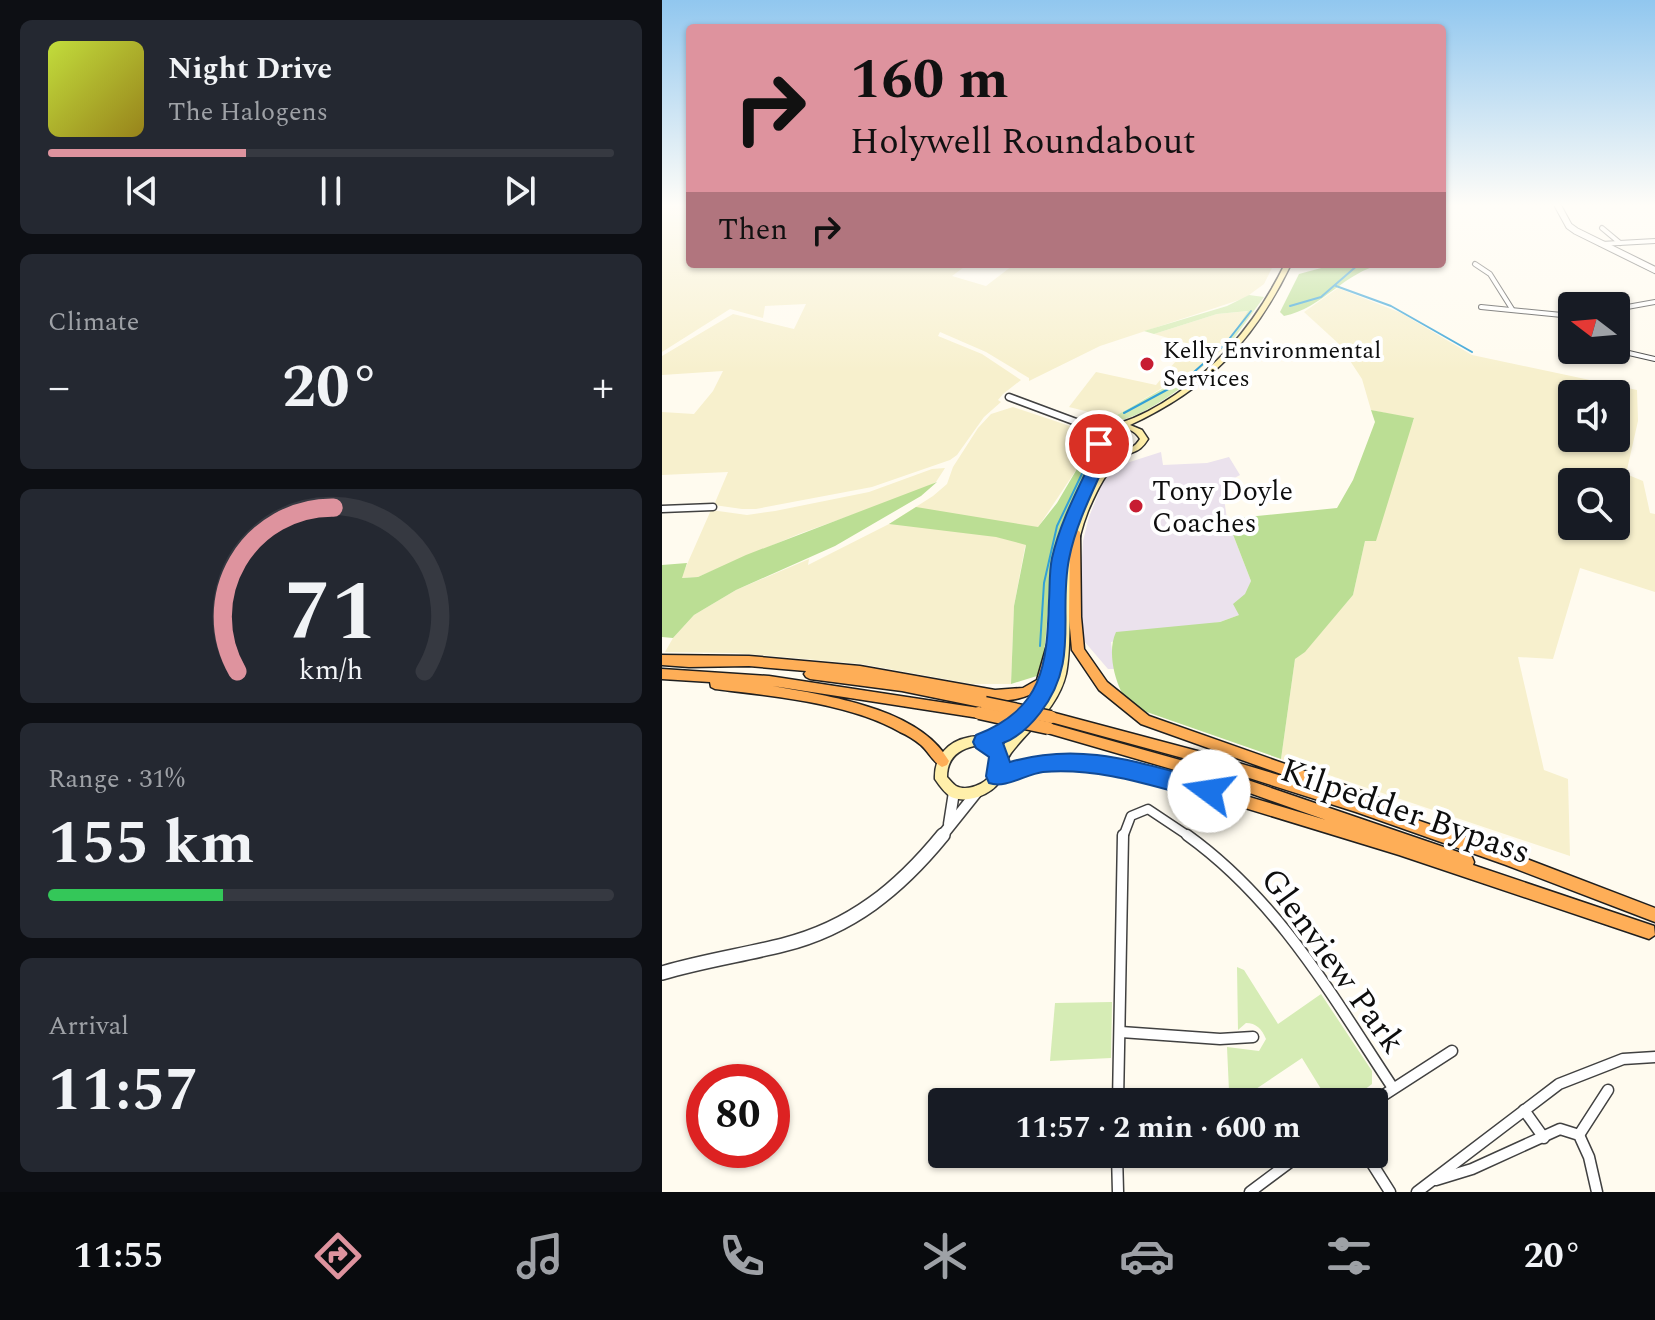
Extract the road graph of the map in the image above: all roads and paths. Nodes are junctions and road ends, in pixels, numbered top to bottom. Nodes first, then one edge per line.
1 (1475, 264) dead end
2 (1286, 268) edge
3 (1293, 268) edge
4 (1655, 302) edge
5 (1630, 306) edge
6 (1481, 307) dead end
7 (1512, 309) junction
8 (1558, 314) edge
9 (1630, 353) edge
10 (1655, 359) edge
11 (1009, 397) dead end
12 (1122, 426) junction
13 (1103, 432) junction
14 (1140, 432) junction
15 (1099, 444) junction
16 (1123, 454) junction
17 (713, 507) dead end
18 (662, 509) edge
19 (1075, 532) junction
20 (1057, 631) junction
21 (662, 660) edge
22 (682, 661) junction
23 (662, 676) edge
24 (982, 708) junction
25 (1049, 723) junction
26 (983, 742) junction
27 (1000, 759) junction
28 (942, 761) junction
29 (997, 776) junction
30 (954, 792) junction
31 (977, 792) junction
32 (1409, 821) junction
33 (945, 835) junction
34 (1655, 915) edge
35 (1652, 932) edge
36 (662, 973) edge
37 (1121, 1032) junction
38 (1253, 1037) dead end
39 (1452, 1051) dead end
40 (1655, 1057) edge
41 (1119, 1088) edge
42 (1393, 1088) junction
43 (1608, 1090) dead end
44 (1388, 1092) edge
45 (1524, 1110) junction
46 (1579, 1135) junction
47 (1544, 1138) junction
48 (1117, 1168) edge
49 (1282, 1168) edge
50 (1375, 1168) edge
51 (1431, 1182) junction
52 (1118, 1192) edge
53 (1250, 1192) edge
54 (1390, 1192) edge
55 (1417, 1192) edge
56 (1597, 1192) edge

1 - 7 street
2 - 12 main road
3 - 14 main road
4 - 5 street
6 - 7 street
7 - 8 street
9 - 10 street
11 - 13 street
12 - 13 main road
12 - 14 main road
13 - 15 main road
14 - 16 main road
15 - 16 main road
15 - 20 main road
16 - 19 main road
17 - 18 street
19 - 27 main road
19 - 32 highway
20 - 22 highway
20 - 26 main road
21 - 22 highway, Kilpedder Bypass
22 - 24 highway, Kilpedder Bypass
23 - 24 highway, Kilpedder Bypass
23 - 28 highway
24 - 25 highway, Kilpedder Bypass, bridge
25 - 32 highway, Kilpedder Bypass
25 - 35 highway, Kilpedder Bypass
26 - 27 main road
26 - 28 main road
27 - 29 main road
28 - 30 main road
29 - 31 main road
29 - 35 highway
30 - 31 main road
30 - 33 street
31 - 33 street
32 - 34 highway, Kilpedder Bypass
33 - 36 street
37 - 38 street
37 - 41 street, Glenview Park
37 - 42 street, Glenview Park
39 - 42 street, Glenview Park
40 - 45 street
42 - 44 street, Glenview Park
43 - 46 street
45 - 47 street
45 - 51 street
46 - 47 street
46 - 56 street
47 - 51 street
48 - 52 street
49 - 53 street
50 - 54 street
51 - 55 street

